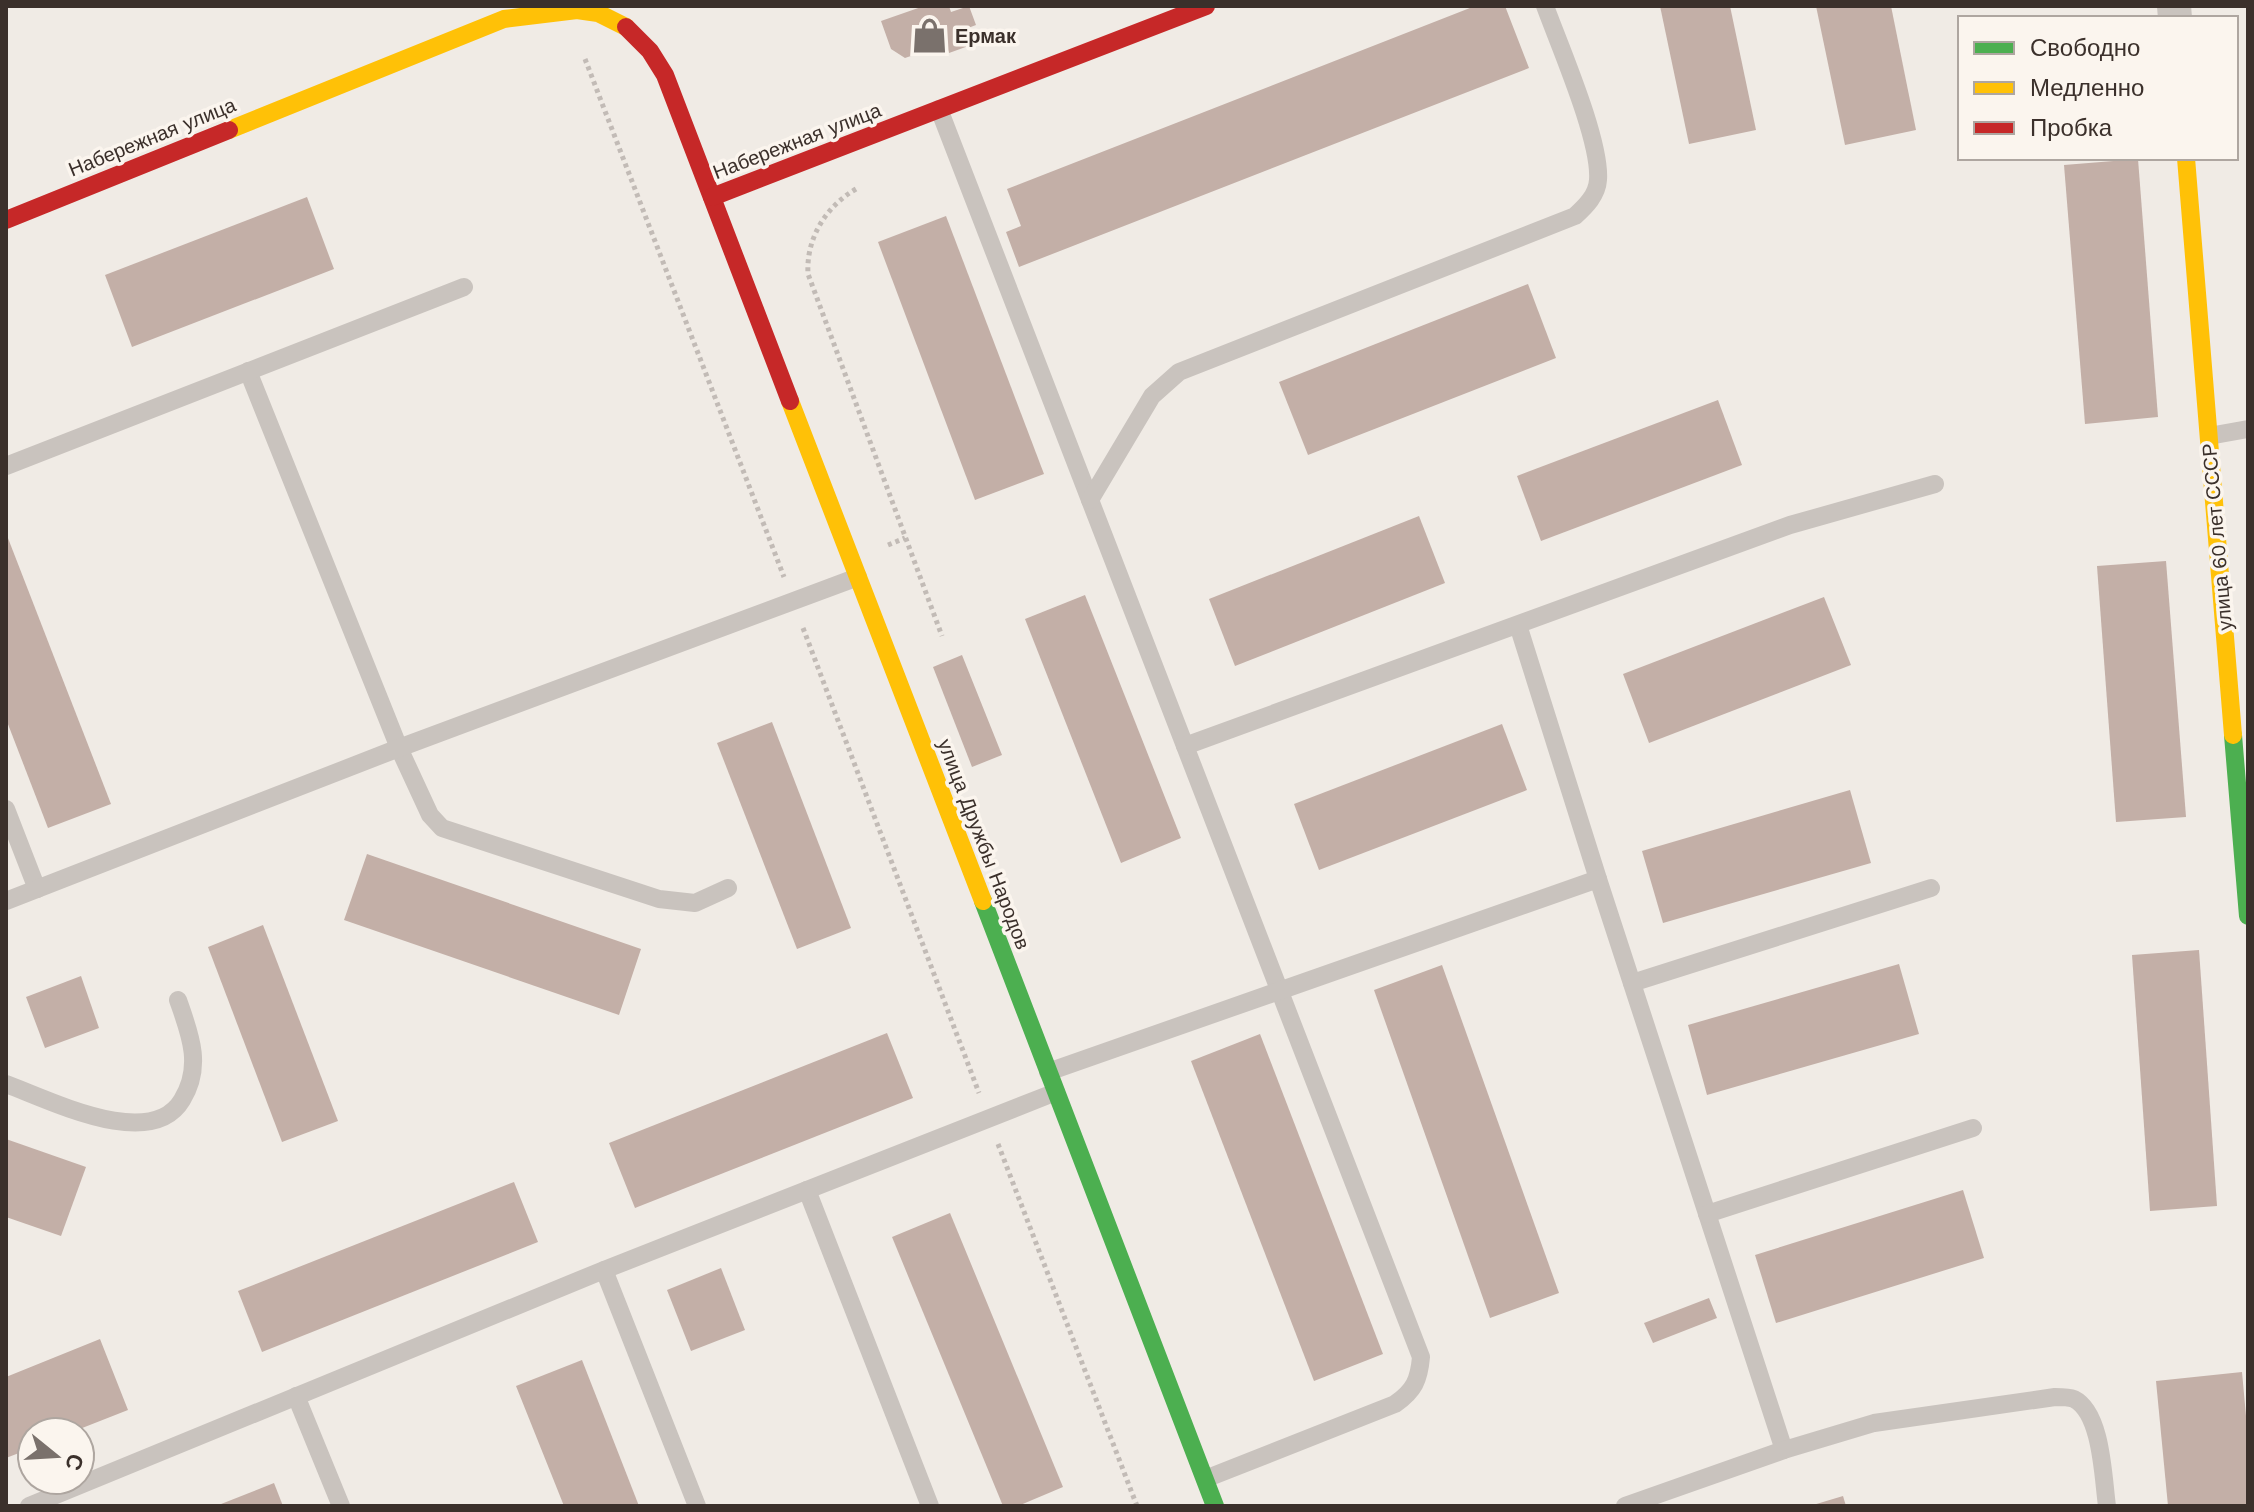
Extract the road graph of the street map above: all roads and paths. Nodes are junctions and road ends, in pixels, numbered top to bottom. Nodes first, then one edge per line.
1 (1206, 6) edge
2 (1545, 6) edge
3 (585, 59) dead end
4 (939, 109) junction
5 (2186, 160) edge
6 (867, 185) dead end
7 (712, 197) junction
8 (6, 220) edge
9 (464, 287) dead end
10 (248, 371) junction
11 (2248, 429) edge
12 (2209, 436) junction
13 (6, 466) edge
14 (1935, 484) dead end
15 (1090, 500) junction
16 (858, 577) junction
17 (793, 601) junction
18 (1518, 625) junction
19 (942, 636) dead end
20 (2241, 738) edge
21 (1185, 746) junction
22 (399, 748) junction
23 (6, 809) edge
24 (1598, 879) junction
25 (728, 888) dead end
26 (1931, 888) dead end
27 (37, 889) junction
28 (6, 901) edge
29 (2248, 916) edge
30 (1632, 983) junction
31 (1279, 989) junction
32 (178, 1000) dead end
33 (1048, 1072) junction
34 (6, 1084) edge
35 (1056, 1092) junction
36 (989, 1119) junction
37 (1973, 1128) dead end
38 (807, 1190) junction
39 (1707, 1214) junction
40 (604, 1270) junction
41 (296, 1396) junction
42 (1784, 1450) junction
43 (1205, 1479) junction
44 (29, 1506) edge
45 (341, 1506) edge
46 (697, 1506) edge
47 (930, 1506) edge
48 (1137, 1506) edge
49 (1215, 1506) edge
50 (1625, 1506) edge
51 (2107, 1506) edge

1 - 4 main road, Набережная улица
2 - 15 lane
3 - 17 path
4 - 7 main road, Набережная улица
4 - 15 lane
5 - 12 main road, улица 60 лет СССР
6 - 19 path
7 - 8 main road, Набережная улица
7 - 16 main road, улица Дружбы Народов
9 - 10 lane
10 - 13 lane
10 - 22 lane
11 - 12 lane
12 - 20 main road, улица 60 лет СССР
14 - 18 lane
15 - 21 lane
16 - 17 lane
16 - 33 main road, улица Дружбы Народов
17 - 22 lane
17 - 36 path
18 - 21 lane
18 - 24 lane
20 - 29 main road, улица 60 лет СССР
21 - 31 lane
22 - 25 lane
22 - 27 lane
23 - 27 lane
24 - 30 lane
24 - 31 lane
26 - 30 lane
27 - 28 lane
30 - 39 lane
31 - 33 lane
31 - 43 lane
32 - 34 lane
33 - 35 main road, улица Дружбы Народов
35 - 36 lane
35 - 43 main road, улица Дружбы Народов
36 - 38 lane
36 - 48 path
37 - 39 lane
38 - 40 lane
38 - 47 lane
39 - 42 lane
40 - 41 lane
40 - 46 lane
41 - 44 lane
41 - 45 lane
42 - 50 lane
42 - 51 lane
43 - 49 main road, улица Дружбы Народов

